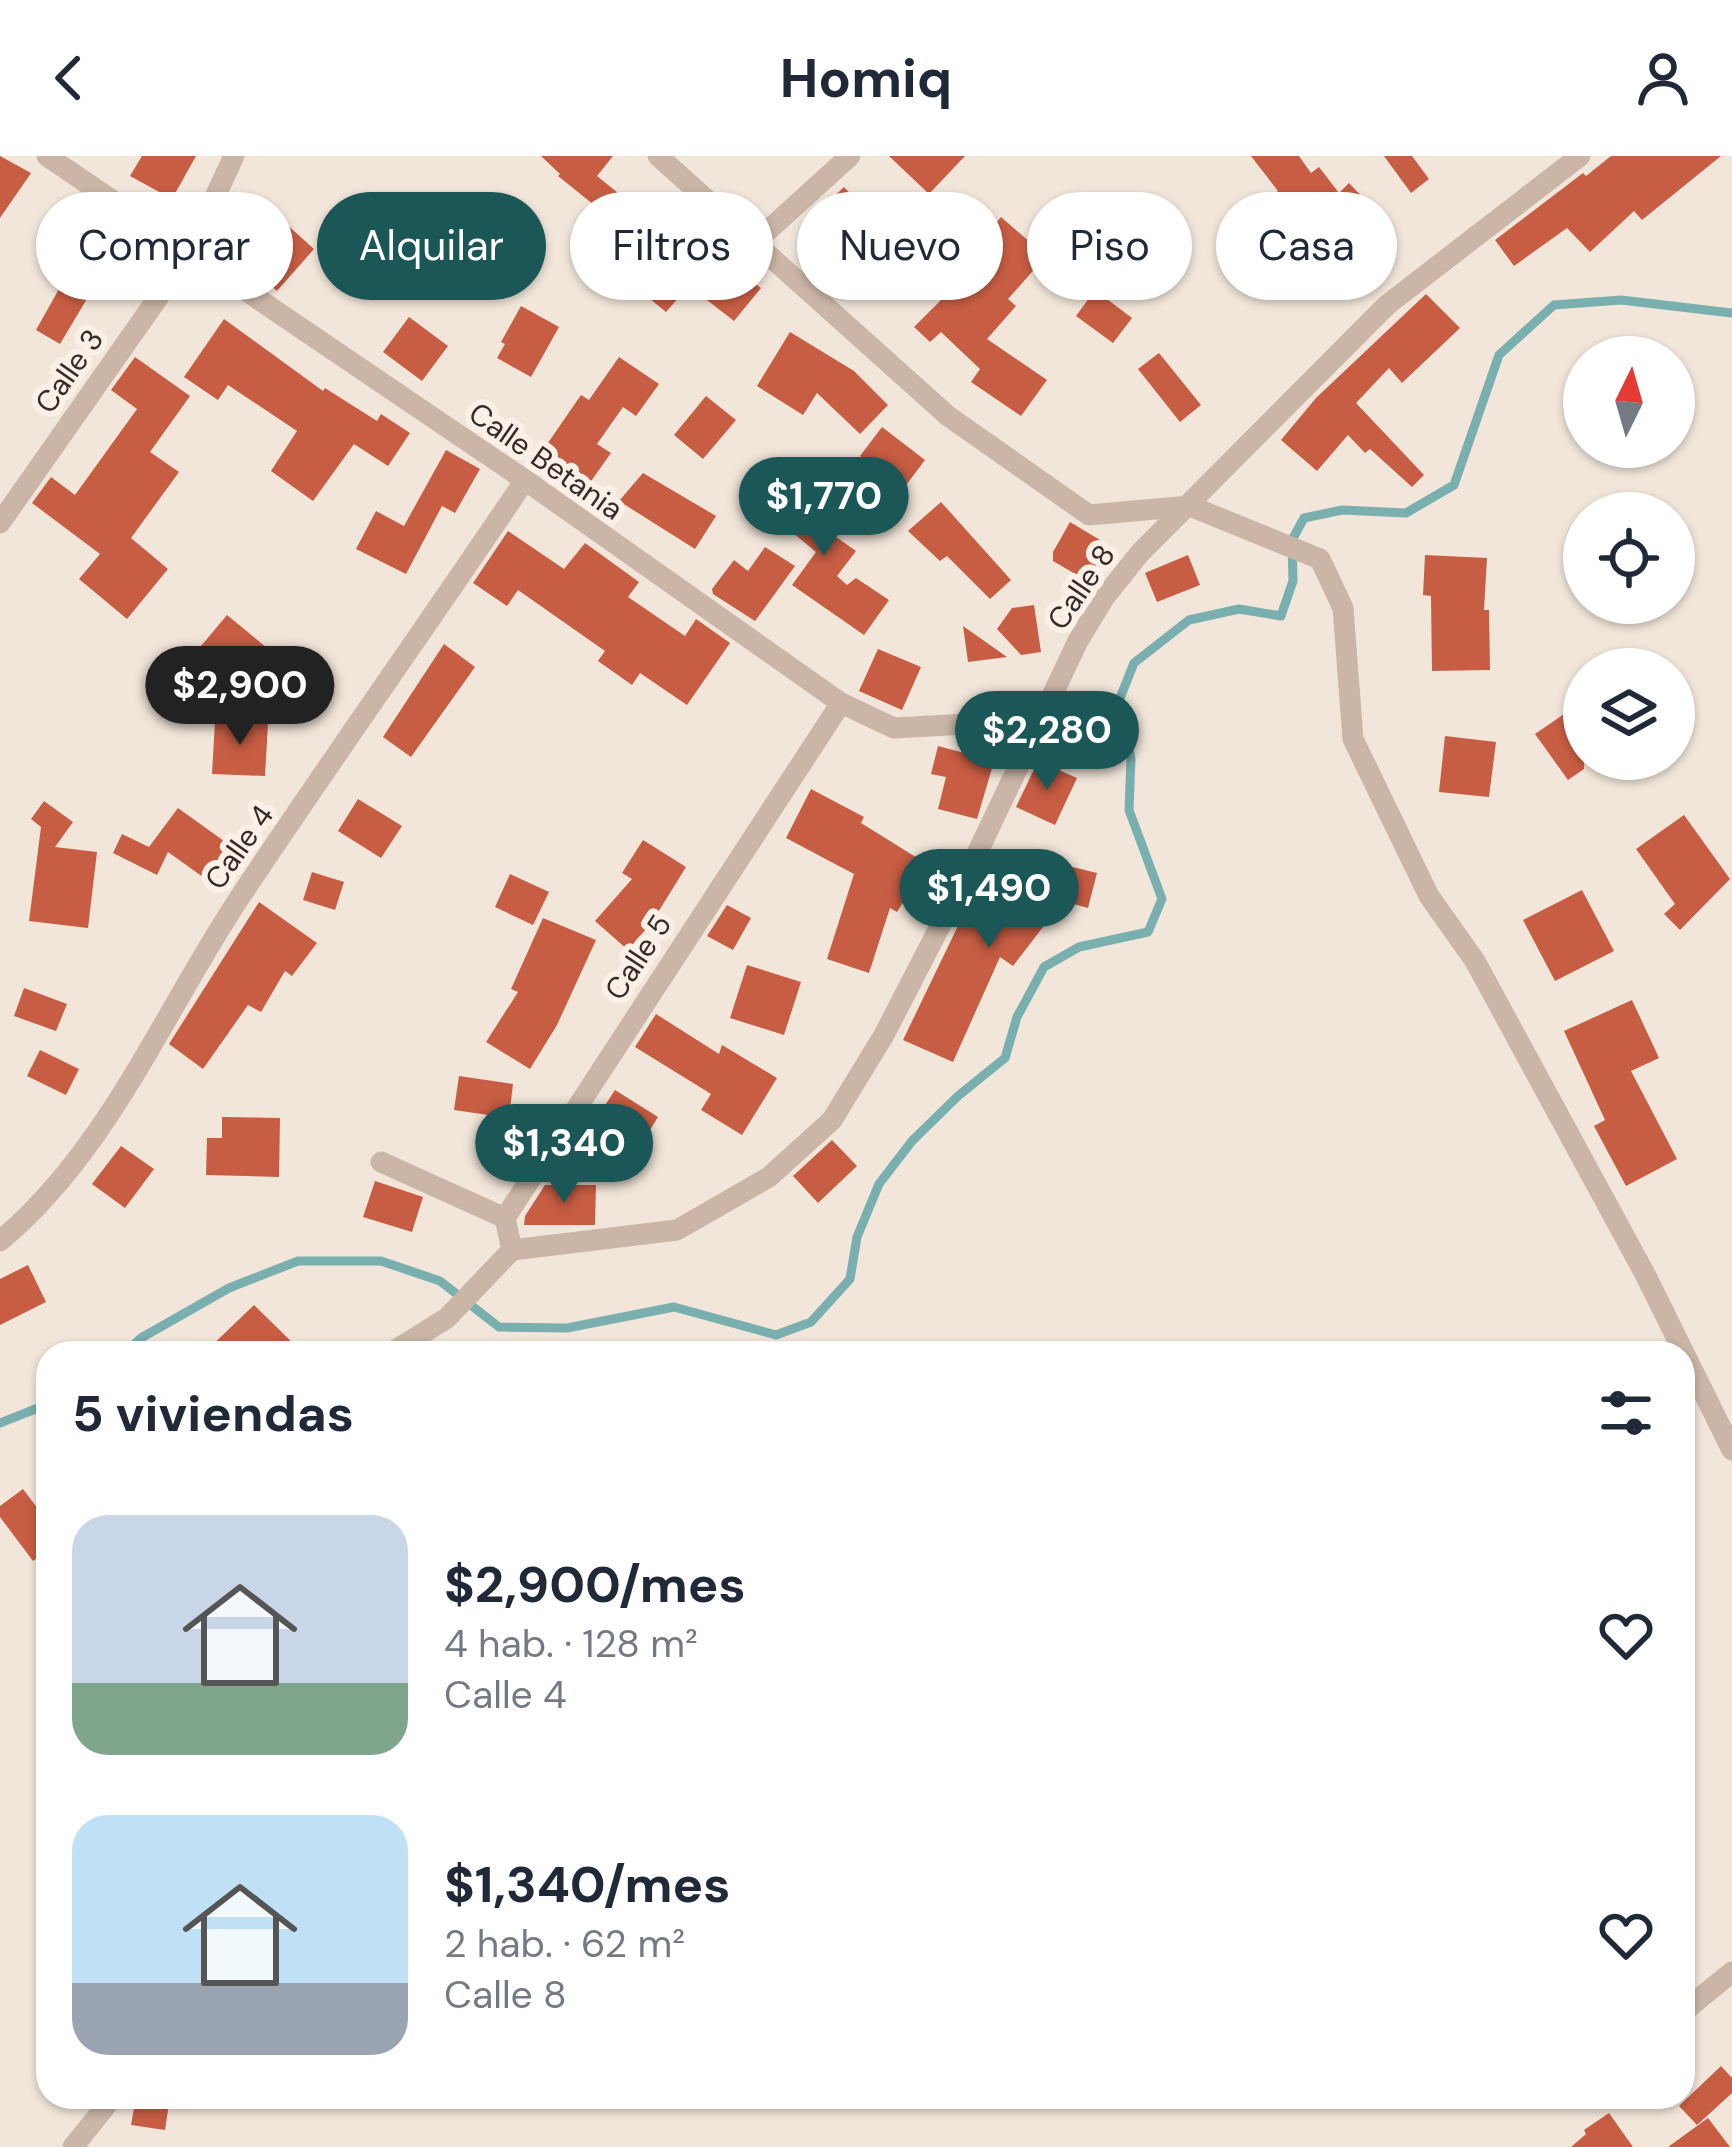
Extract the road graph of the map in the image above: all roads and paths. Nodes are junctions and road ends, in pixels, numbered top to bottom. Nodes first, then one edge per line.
1 (47, 156) edge
2 (234, 156) edge
3 (658, 156) edge
4 (850, 156) edge
5 (1580, 156) edge
6 (98, 192) edge
7 (217, 192) edge
8 (697, 192) edge
9 (773, 226) edge
10 (773, 262) edge
11 (156, 300) edge
12 (255, 300) edge
13 (525, 480) junction
14 (1190, 506) junction
15 (0, 523) edge
16 (841, 704) junction
17 (1039, 720) junction
18 (381, 1162) dead end
19 (505, 1218) junction
20 (0, 1241) edge
21 (512, 1250) junction
22 (409, 1341) edge
23 (1678, 1341) edge
24 (1695, 1375) edge
25 (1732, 1450) edge
26 (1732, 1972) edge
27 (1695, 2002) edge
28 (103, 2109) edge
29 (73, 2147) edge

1 - 6 street, Calle Betania
2 - 7 street, Calle 3
3 - 8 street
4 - 9 street
5 - 14 street, Calle 8
10 - 14 street
11 - 15 street, Calle 3
12 - 13 street, Calle Betania
13 - 16 street, Calle Betania
13 - 20 street, Calle 4
14 - 17 street, Calle 8
14 - 23 street
16 - 17 street, Calle Betania
16 - 19 street, Calle 5
17 - 21 street, Calle 8
18 - 19 street
19 - 21 street
21 - 22 street
24 - 25 street
26 - 27 street
28 - 29 street

